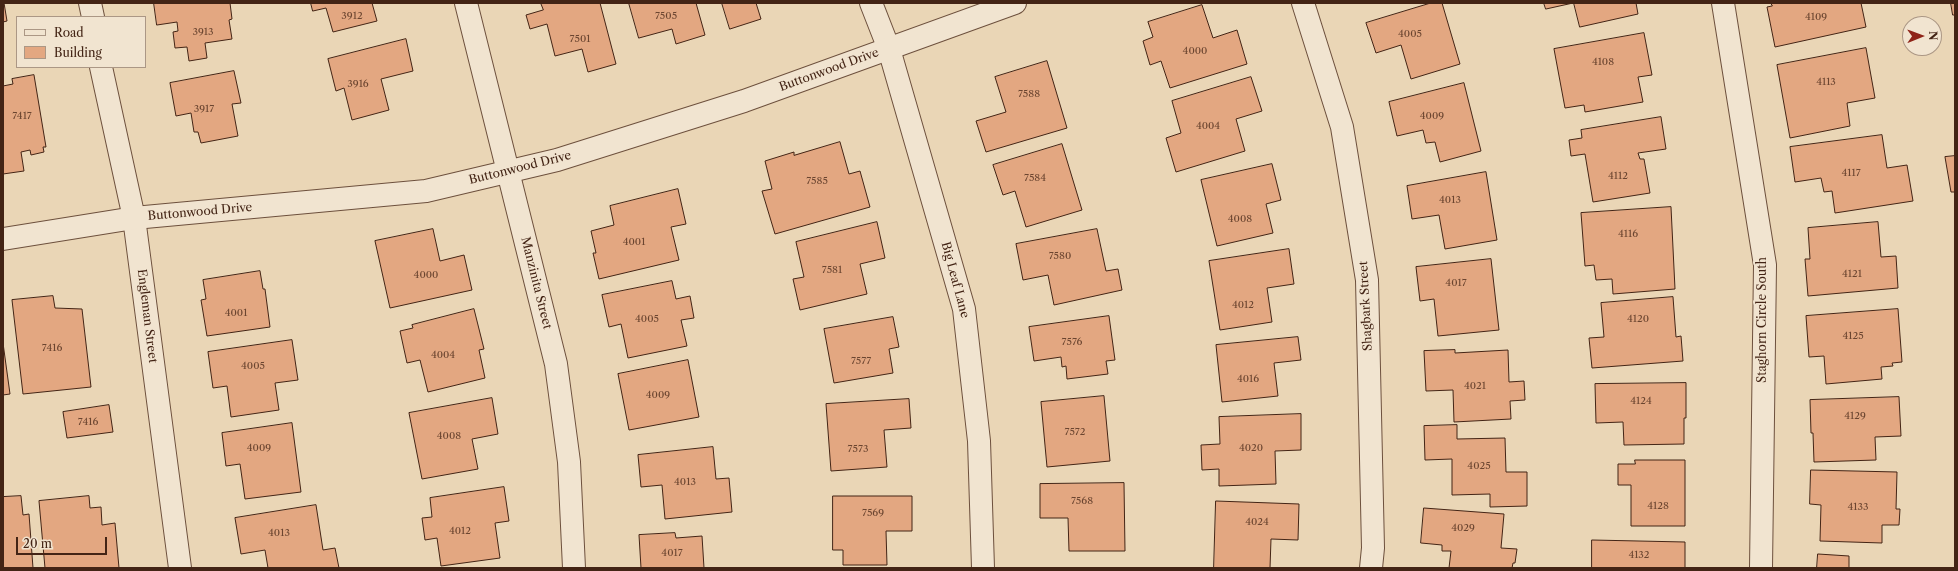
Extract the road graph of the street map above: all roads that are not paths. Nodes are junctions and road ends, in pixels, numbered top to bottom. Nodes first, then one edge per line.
1 (90, 3) edge
2 (466, 3) edge
3 (871, 3) edge
4 (1016, 3) edge
5 (1303, 3) edge
6 (1723, 3) edge
7 (92, 16) edge
8 (889, 49) junction
9 (101, 68) edge
10 (508, 172) junction
11 (134, 218) junction
12 (3, 239) edge
13 (180, 568) edge
14 (574, 568) edge
15 (983, 568) edge
16 (1371, 568) edge
17 (1761, 568) edge

1 - 7 street
2 - 10 street, Manzinita Street
3 - 8 street, Big Leaf Lane
4 - 8 street, Buttonwood Drive
5 - 16 street, Shagbark Street
6 - 17 street, Staghorn Circle South
8 - 10 street, Buttonwood Drive
8 - 15 street, Big Leaf Lane
9 - 11 street, Engleman Street
10 - 11 street, Buttonwood Drive
10 - 14 street, Manzinita Street
11 - 12 street, Buttonwood Drive
11 - 13 street, Engleman Street

